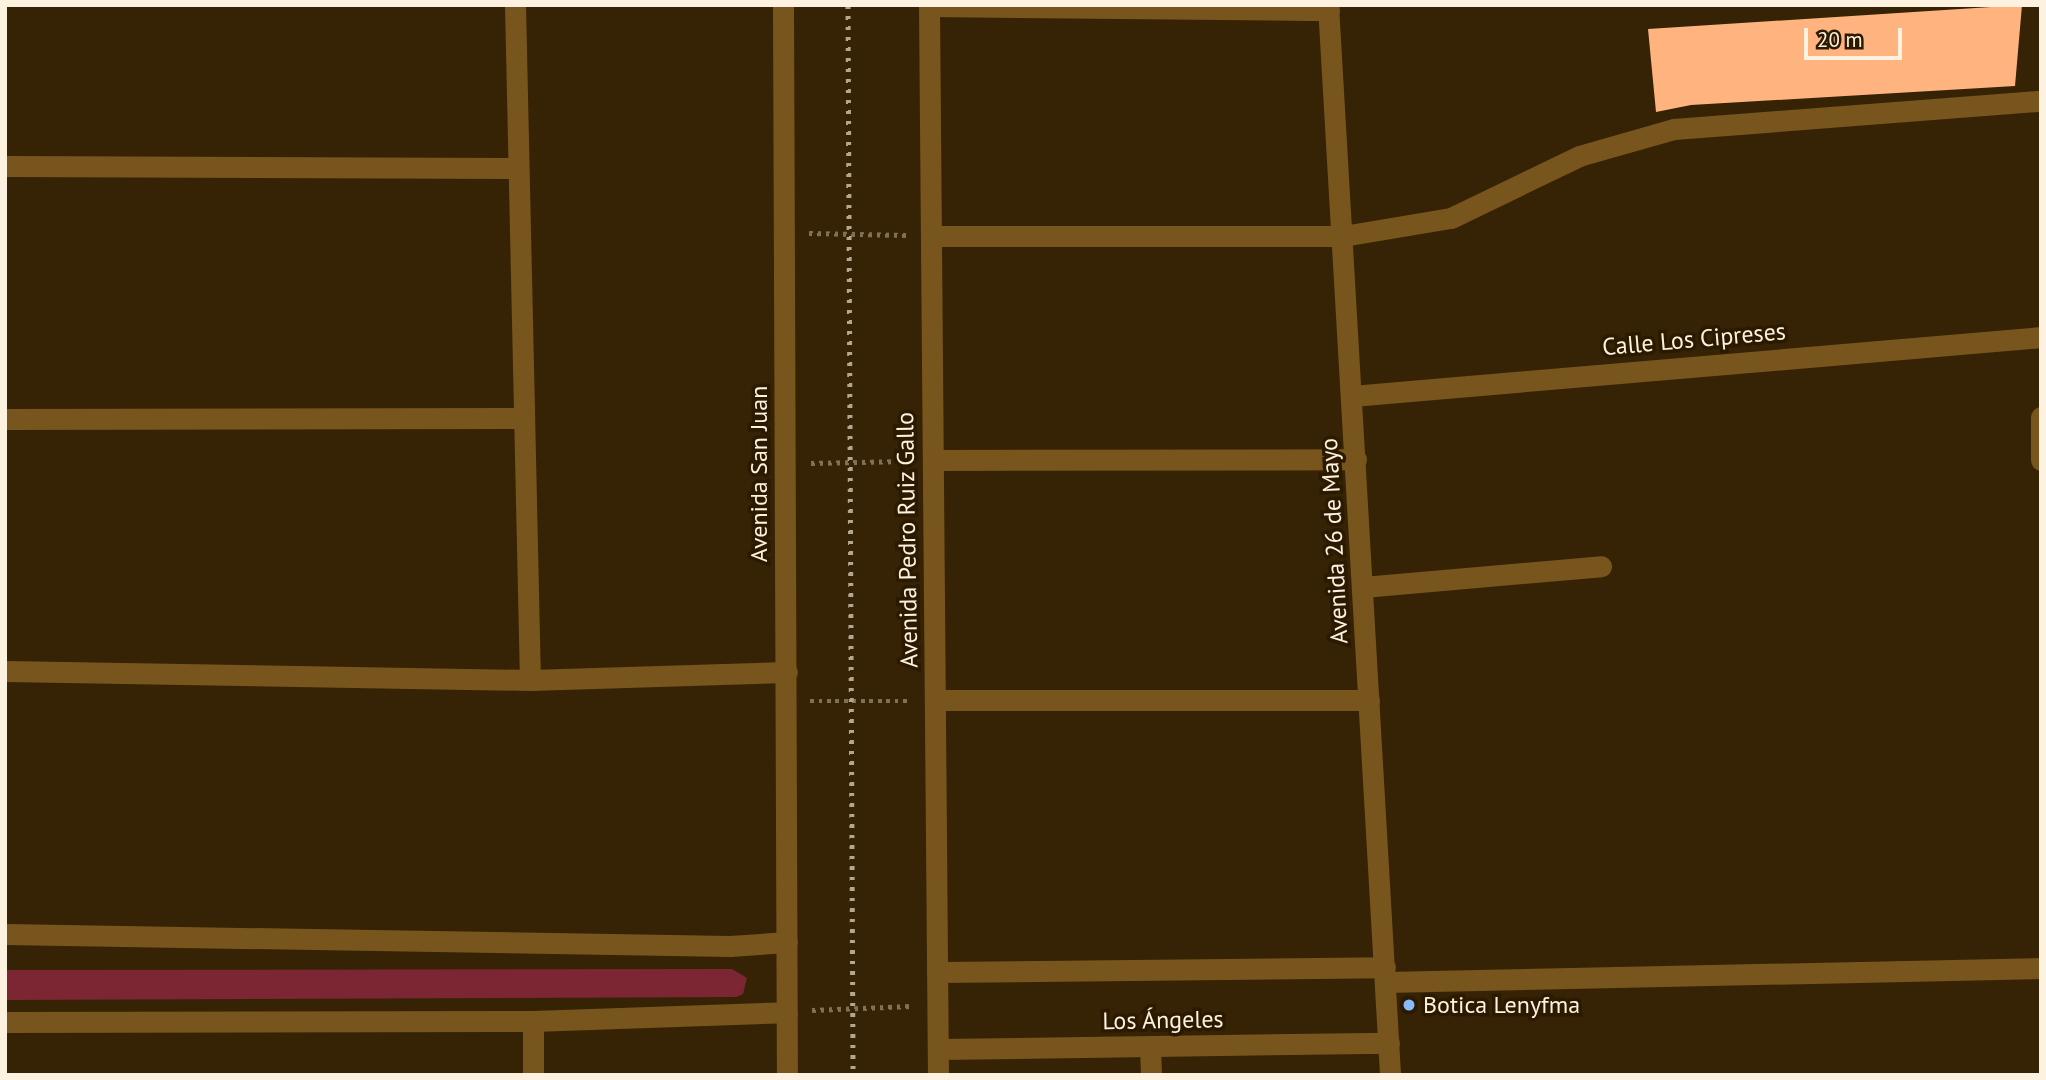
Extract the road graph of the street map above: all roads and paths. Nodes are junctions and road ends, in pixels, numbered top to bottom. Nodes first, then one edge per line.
1 (515, 5) edge
2 (783, 5) edge
3 (929, 6) edge
4 (1329, 7) edge
5 (2041, 100) edge
6 (5, 166) edge
7 (519, 168) junction
8 (784, 233) junction
9 (931, 236) junction
10 (1343, 236) junction
11 (2041, 337) edge
12 (1352, 397) junction
13 (2041, 417) edge
14 (523, 418) junction
15 (5, 419) edge
16 (1356, 459) junction
17 (933, 460) junction
18 (2041, 460) edge
19 (785, 463) junction
20 (1601, 566) dead end
21 (1363, 587) junction
22 (5, 671) edge
23 (787, 672) junction
24 (530, 680) junction
25 (1370, 700) junction
26 (935, 701) junction
27 (789, 702) junction
28 (5, 934) edge
29 (787, 942) junction
30 (2041, 968) edge
31 (937, 972) junction
32 (1385, 974) junction
33 (937, 1006) junction
34 (787, 1013) junction
35 (533, 1021) junction
36 (5, 1022) edge
37 (1389, 1043) junction
38 (1150, 1046) junction
39 (938, 1049) junction
40 (533, 1075) edge
41 (787, 1075) edge
42 (938, 1075) edge
43 (1151, 1075) edge
44 (1390, 1075) edge

1 - 7 street
2 - 8 street, Avenida San Juan
3 - 4 street
3 - 9 street, Avenida Pedro Ruiz Gallo
4 - 10 street, Avenida 26 de Mayo
5 - 10 street
6 - 7 street
7 - 14 street
8 - 9 path
8 - 19 street, Avenida San Juan
9 - 10 street
9 - 17 street, Avenida Pedro Ruiz Gallo
10 - 12 street, Avenida 26 de Mayo
11 - 12 street, Calle Los Cipreses
12 - 16 street, Avenida 26 de Mayo
13 - 18 street
14 - 15 street
14 - 24 street
16 - 17 street
16 - 21 street, Avenida 26 de Mayo
17 - 19 path
17 - 26 street, Avenida Pedro Ruiz Gallo
19 - 23 street, Avenida San Juan
20 - 21 street
21 - 25 street, Avenida 26 de Mayo
22 - 24 street
23 - 24 street
23 - 27 street, Avenida San Juan
25 - 26 street
25 - 32 street, Avenida 26 de Mayo
26 - 27 path
26 - 31 street, Avenida Pedro Ruiz Gallo
27 - 29 street, Avenida San Juan
28 - 29 street
29 - 34 street, Avenida San Juan
30 - 32 street, Los Ángeles
31 - 32 street, Los Ángeles
31 - 33 street, Avenida Pedro Ruiz Gallo
32 - 37 street, Avenida 26 de Mayo
33 - 34 path
33 - 39 street, Avenida Pedro Ruiz Gallo
34 - 35 street
34 - 41 street, Avenida San Juan
35 - 36 street
35 - 40 street
37 - 38 street, Los Ángeles
37 - 44 street, Avenida 26 de Mayo
38 - 39 street, Los Ángeles
38 - 43 street
39 - 42 street, Avenida Pedro Ruiz Gallo

